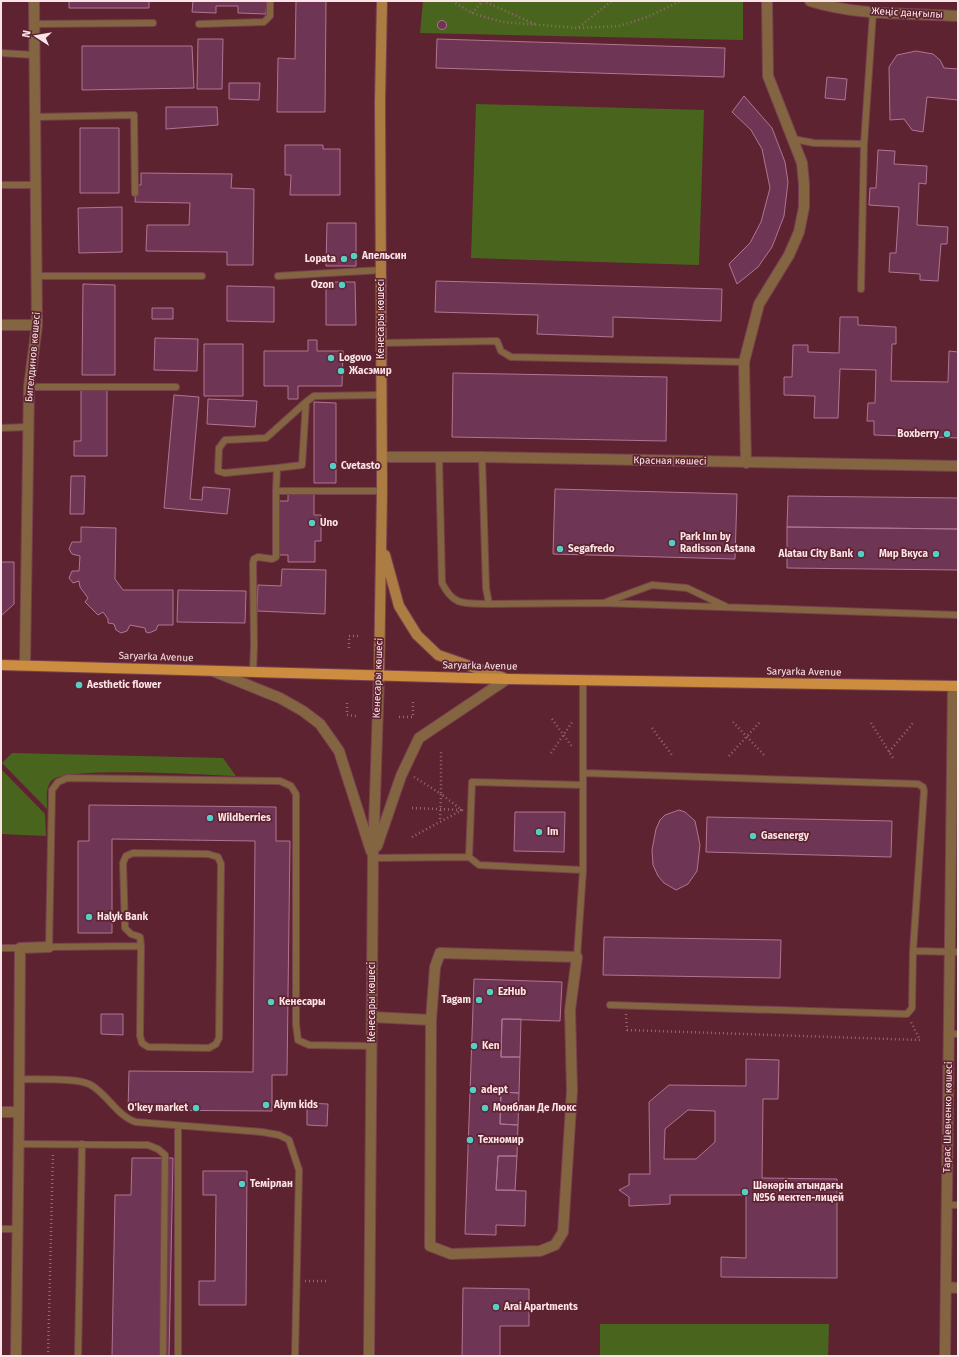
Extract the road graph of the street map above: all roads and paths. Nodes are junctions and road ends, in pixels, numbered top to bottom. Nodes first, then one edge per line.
1 (34, 1) edge
2 (270, 1) edge
3 (382, 1) edge
4 (452, 1) edge
5 (612, 1) edge
6 (681, 1) edge
7 (767, 1) edge
8 (810, 1) edge
9 (873, 12) junction
10 (472, 13) junction
11 (958, 16) edge
12 (154, 23) dead end
13 (34, 24) junction
14 (199, 24) dead end
15 (539, 26) junction
16 (579, 28) junction
17 (1, 53) edge
18 (35, 55) junction
19 (35, 117) junction
20 (792, 139) junction
21 (864, 144) junction
22 (1, 185) edge
23 (36, 185) junction
24 (135, 193) dead end
25 (381, 270) junction
26 (37, 276) junction
27 (202, 276) dead end
28 (278, 276) dead end
29 (861, 289) dead end
30 (1, 325) edge
31 (37, 325) junction
32 (380, 343) junction
33 (744, 362) junction
34 (29, 387) junction
35 (176, 387) dead end
36 (382, 395) junction
37 (306, 402) junction
38 (28, 427) junction
39 (1, 428) edge
40 (382, 457) junction
41 (439, 457) junction
42 (482, 457) junction
43 (746, 463) junction
44 (958, 466) edge
45 (277, 468) junction
46 (276, 491) junction
47 (382, 491) junction
48 (381, 540) junction
49 (603, 603) junction
50 (489, 604) junction
51 (729, 607) junction
52 (958, 615) edge
53 (359, 636) dead end
54 (349, 648) dead end
55 (1, 665) edge
56 (25, 665) junction
57 (213, 671) junction
58 (253, 672) junction
59 (379, 676) junction
60 (507, 679) junction
61 (583, 679) junction
62 (956, 686) edge
63 (413, 702) dead end
64 (347, 703) dead end
65 (356, 716) dead end
66 (399, 717) dead end
67 (552, 718) dead end
68 (574, 718) dead end
69 (733, 722) dead end
70 (760, 722) dead end
71 (871, 723) dead end
72 (914, 723) dead end
73 (652, 728) dead end
74 (563, 734) junction
75 (747, 737) junction
76 (441, 751) dead end
77 (889, 752) junction
78 (551, 753) dead end
79 (576, 753) dead end
80 (672, 755) dead end
81 (729, 756) dead end
82 (765, 756) dead end
83 (893, 758) dead end
84 (583, 773) junction
85 (413, 776) dead end
86 (441, 794) junction
87 (412, 808) dead end
88 (440, 809) junction
89 (462, 810) junction
90 (440, 822) junction
91 (412, 837) dead end
92 (373, 858) junction
93 (469, 858) junction
94 (583, 870) junction
95 (141, 946) junction
96 (49, 947) junction
97 (1, 948) edge
98 (20, 948) junction
99 (914, 951) junction
100 (954, 952) edge
101 (577, 957) junction
102 (610, 1005) dead end
103 (626, 1005) junction
104 (907, 1014) junction
105 (372, 1017) junction
106 (431, 1020) junction
107 (954, 1034) edge
108 (372, 1046) junction
109 (20, 1079) junction
110 (1, 1112) edge
111 (20, 1112) junction
112 (178, 1126) junction
113 (19, 1144) junction
114 (53, 1144) junction
115 (82, 1144) junction
116 (947, 1205) junction
117 (958, 1205) edge
118 (1, 1229) edge
119 (18, 1229) junction
120 (297, 1281) junction
121 (327, 1281) dead end
122 (946, 1287) junction
123 (958, 1288) edge
124 (16, 1356) edge
125 (48, 1356) edge
126 (78, 1356) edge
127 (163, 1356) edge
128 (178, 1356) edge
129 (295, 1356) edge
130 (369, 1356) edge
131 (945, 1356) edge

1 - 13 street, Бигелдинов көшесі
2 - 14 lane
3 - 25 main road, Кенесары көшесі
4 - 10 path
5 - 16 path
6 - 16 path
7 - 20 street
8 - 9 street, Жеңіс даңғылы
9 - 11 street, Жеңіс даңғылы
9 - 21 lane
10 - 15 path
10 - 15 path
12 - 13 lane
13 - 18 street, Бигелдинов көшесі
15 - 16 path
17 - 18 lane
18 - 19 street, Бигелдинов көшесі
19 - 23 street, Бигелдинов көшесі
19 - 24 lane
20 - 21 lane
20 - 33 street
21 - 29 lane
22 - 23 lane
23 - 26 street, Бигелдинов көшесі
25 - 28 lane
25 - 32 main road, Кенесары көшесі
26 - 27 lane
26 - 31 street, Бигелдинов көшесі
30 - 31 street
31 - 34 street, Бигелдинов көшесі
32 - 33 lane
32 - 36 main road, Кенесары көшесі
33 - 43 street
34 - 35 lane
34 - 38 street, Бигелдинов көшесі
36 - 37 lane
36 - 40 main road, Кенесары көшесі
37 - 45 lane
37 - 45 lane
38 - 39 lane
38 - 56 street, Бигелдинов көшесі
40 - 41 street, Красная көшесі
40 - 47 main road, Кенесары көшесі
41 - 42 street, Красная көшесі
41 - 50 lane
42 - 43 street, Красная көшесі
42 - 50 lane
43 - 44 street, Красная көшесі
45 - 46 lane
46 - 47 lane
46 - 58 lane
47 - 48 main road, Кенесары көшесі
48 - 59 main road, Кенесары көшесі
48 - 60 main road
49 - 50 lane
49 - 51 lane
49 - 51 lane
51 - 52 lane
53 - 54 path
55 - 56 main road, Saryarka Avenue
56 - 57 main road, Saryarka Avenue
57 - 58 main road, Saryarka Avenue
57 - 92 street
58 - 59 main road, Saryarka Avenue
59 - 60 main road, Saryarka Avenue
59 - 92 street, Кенесары көшесі
60 - 61 main road, Saryarka Avenue
60 - 92 street
61 - 62 main road, Saryarka Avenue
61 - 84 lane
62 - 100 street, Тарас Шевченко көшесі
63 - 66 path
64 - 65 path
67 - 74 path
68 - 74 path
69 - 75 path
70 - 75 path
71 - 77 path
72 - 77 path
73 - 80 path
74 - 78 path
74 - 79 path
75 - 81 path
75 - 82 path
76 - 86 path
77 - 83 path
84 - 93 lane
84 - 94 lane
84 - 99 lane
85 - 86 path
86 - 88 path
86 - 89 path
87 - 88 path
88 - 89 path
88 - 90 path
89 - 90 path
90 - 91 path
92 - 93 lane
92 - 105 street, Кенесары көшесі
93 - 94 lane
94 - 101 lane
95 - 95 lane
95 - 96 lane
96 - 98 street
96 - 108 lane
97 - 98 lane
98 - 109 street
99 - 100 lane
99 - 104 lane
100 - 107 street, Тарас Шевченко көшесі
101 - 106 street
101 - 106 street
102 - 103 lane
103 - 104 lane
103 - 104 path
105 - 106 street
105 - 108 street, Кенесары көшесі
107 - 116 street, Тарас Шевченко көшесі
108 - 130 street, Кенесары көшесі
109 - 111 street
109 - 112 lane
110 - 111 street
111 - 113 street
112 - 120 lane
112 - 128 lane
113 - 114 lane
113 - 119 street
114 - 115 lane
114 - 125 path
115 - 126 lane
115 - 127 lane
116 - 117 lane
116 - 122 street, Тарас Шевченко көшесі
118 - 119 lane
119 - 124 street
120 - 121 path
120 - 129 lane
122 - 123 street
122 - 131 street, Тарас Шевченко көшесі

